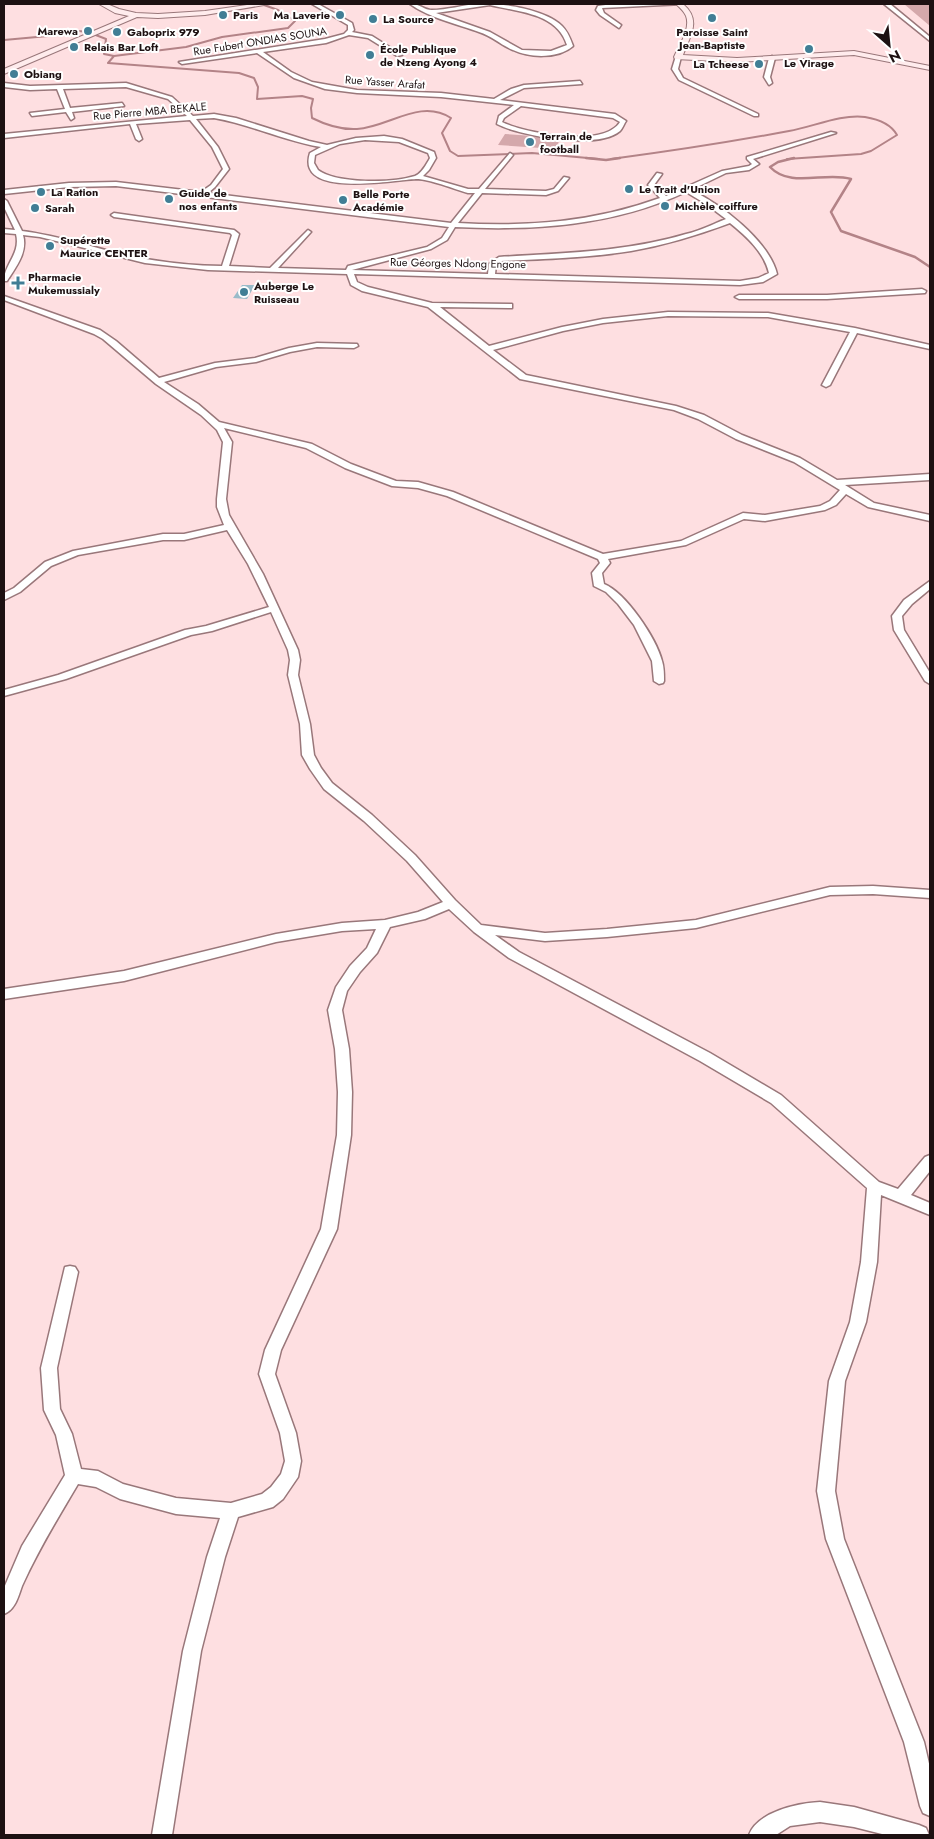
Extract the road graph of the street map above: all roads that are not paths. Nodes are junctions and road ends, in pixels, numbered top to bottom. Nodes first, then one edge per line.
1 (102, 4) edge
2 (266, 4) edge
3 (315, 4) edge
4 (413, 4) edge
5 (488, 4) edge
6 (492, 4) edge
7 (680, 4) edge
8 (887, 4) edge
9 (248, 5) edge
10 (430, 12) junction
11 (136, 15) junction
12 (619, 26) dead end
13 (349, 33) junction
14 (930, 39) edge
15 (258, 51) junction
16 (399, 55) dead end
17 (678, 57) junction
18 (772, 58) junction
19 (182, 62) dead end
20 (930, 68) edge
21 (4, 72) edge
22 (580, 83) dead end
23 (769, 83) dead end
24 (4, 85) edge
25 (60, 88) junction
26 (495, 101) junction
27 (519, 104) junction
28 (122, 105) dead end
29 (68, 111) junction
30 (32, 114) dead end
31 (756, 115) dead end
32 (191, 117) junction
33 (132, 122) junction
34 (75, 128) junction
35 (833, 133) dead end
36 (4, 136) edge
37 (139, 139) dead end
38 (325, 146) junction
39 (510, 155) dead end
40 (659, 174) dead end
41 (418, 177) junction
42 (566, 178) dead end
43 (686, 190) junction
44 (4, 192) edge
45 (480, 192) junction
46 (203, 194) junction
47 (665, 199) junction
48 (4, 202) edge
49 (114, 215) dead end
50 (732, 220) junction
51 (453, 225) junction
52 (4, 231) edge
53 (20, 232) junction
54 (308, 232) dead end
55 (225, 268) junction
56 (273, 269) junction
57 (347, 271) junction
58 (491, 275) junction
59 (4, 279) edge
60 (730, 283) junction
61 (922, 292) dead end
62 (739, 297) junction
63 (4, 298) edge
64 (431, 305) junction
65 (509, 306) dead end
66 (768, 315) junction
67 (855, 330) junction
68 (354, 346) dead end
69 (930, 347) edge
70 (486, 349) junction
71 (158, 381) junction
72 (826, 385) dead end
73 (218, 424) junction
74 (930, 476) edge
75 (834, 483) junction
76 (845, 490) junction
77 (930, 518) edge
78 (228, 527) junction
79 (602, 557) junction
80 (930, 584) edge
81 (4, 597) edge
82 (274, 608) junction
83 (658, 681) dead end
84 (930, 681) edge
85 (4, 693) edge
86 (930, 894) edge
87 (451, 903) junction
88 (385, 924) junction
89 (478, 929) junction
90 (4, 994) edge
91 (930, 1161) edge
92 (874, 1186) junction
93 (900, 1197) junction
94 (930, 1209) edge
95 (70, 1272) dead end
96 (74, 1476) junction
97 (231, 1511) junction
98 (4, 1605) edge
99 (930, 1806) edge
100 (162, 1835) edge
101 (759, 1835) edge
102 (919, 1835) edge

1 - 11 street
2 - 9 street
3 - 13 street, Rue Fubert ONDIAS SOUNA
4 - 10 street
5 - 10 street
6 - 10 street
7 - 12 street
7 - 17 street
8 - 14 street
9 - 11 street
11 - 21 street
13 - 15 street, Rue Fubert ONDIAS SOUNA
13 - 16 street
15 - 19 street, Rue Fubert ONDIAS SOUNA
15 - 26 street, Rue Yasser Arafat
17 - 18 street
17 - 31 street
18 - 20 street
18 - 23 street
22 - 26 street
24 - 25 street
25 - 29 street
25 - 32 street
26 - 27 street, Rue Yasser Arafat
27 - 27 street, Rue Yasser Arafat
28 - 29 street
29 - 30 street
29 - 34 street
32 - 33 street, Rue Pierre MBA BEKALE
32 - 38 street, Rue Pierre MBA BEKALE
32 - 46 street
33 - 34 street, Rue Pierre MBA BEKALE
33 - 37 street
34 - 36 street, Rue Pierre MBA BEKALE
35 - 43 street
38 - 41 street
38 - 41 street
39 - 45 street
40 - 47 street
41 - 45 street
42 - 45 street
43 - 47 street
43 - 50 street, Rue Géorges Ndong Engone
44 - 46 street
45 - 51 street
46 - 51 street
47 - 51 street
48 - 53 street
49 - 55 street
50 - 58 street
50 - 60 street, Rue Géorges Ndong Engone
51 - 57 street
52 - 53 street, Rue Géorges Ndong Engone
53 - 55 street, Rue Géorges Ndong Engone
53 - 59 street
54 - 56 street
55 - 56 street, Rue Géorges Ndong Engone
56 - 57 street, Rue Géorges Ndong Engone
57 - 58 street, Rue Géorges Ndong Engone
57 - 64 street
58 - 60 street, Rue Géorges Ndong Engone
60 - 62 street
61 - 62 street
62 - 66 street
63 - 71 street
64 - 65 street
64 - 70 street
66 - 67 street
66 - 70 street
67 - 69 street
67 - 72 street
68 - 71 street
70 - 75 street
71 - 73 street
73 - 78 street
73 - 79 street
74 - 75 street
75 - 76 street
76 - 77 street
76 - 79 street
78 - 81 street
78 - 82 street
79 - 83 street
80 - 84 street
82 - 85 street
82 - 87 street
86 - 89 street
87 - 88 street
87 - 89 street
88 - 90 street
88 - 97 street
89 - 92 street
91 - 93 street
92 - 93 street
92 - 99 street
93 - 94 street
95 - 96 street
96 - 97 street
96 - 98 street
97 - 100 street
101 - 102 street

